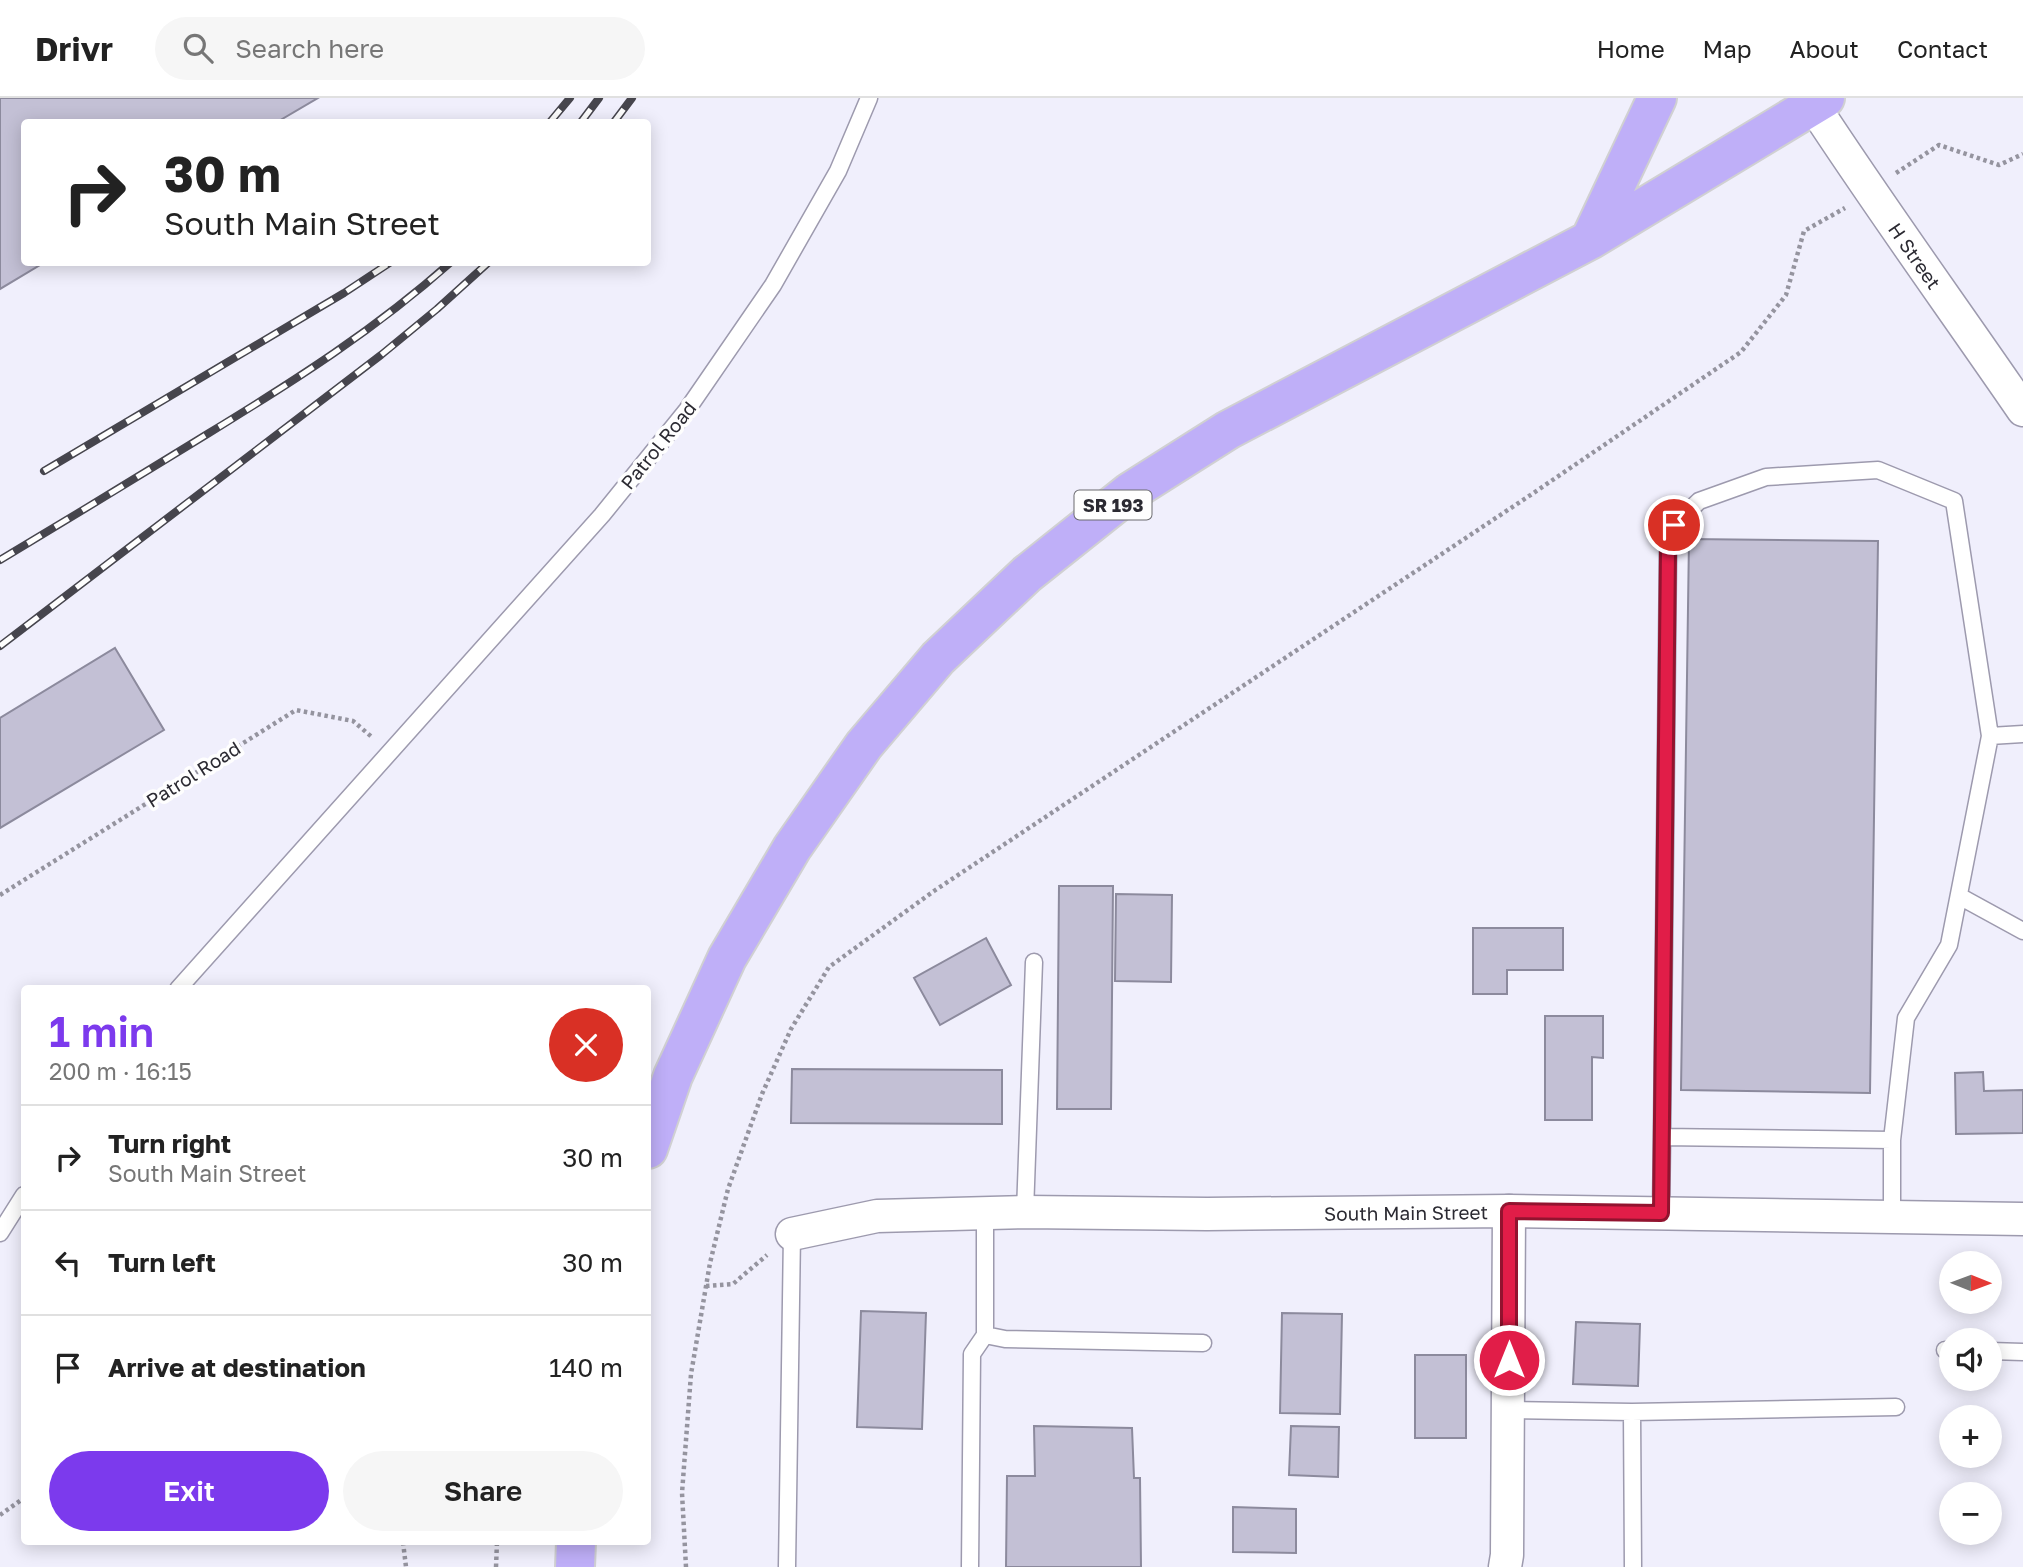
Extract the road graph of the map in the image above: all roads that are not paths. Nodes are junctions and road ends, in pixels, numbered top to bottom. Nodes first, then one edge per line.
1 (869, 98) edge
2 (1657, 98) edge
3 (1816, 101) edge
4 (1590, 240) junction
5 (2023, 410) edge
6 (2023, 734) edge
7 (1990, 736) junction
8 (1959, 896) junction
9 (2023, 931) edge
10 (1034, 962) dead end
11 (182, 985) edge
12 (1662, 1137) junction
13 (651, 1140) edge
14 (1892, 1140) junction
15 (21, 1200) edge
16 (1509, 1211) junction
17 (1025, 1212) junction
18 (1661, 1213) junction
19 (985, 1214) junction
20 (1892, 1217) junction
21 (2023, 1219) edge
22 (0, 1233) edge
23 (792, 1234) joint
24 (985, 1335) junction
25 (1203, 1343) dead end
26 (2002, 1351) edge
27 (2023, 1352) edge
28 (1896, 1407) dead end
29 (1509, 1410) junction
30 (1632, 1412) junction
31 (576, 1545) edge
32 (575, 1567) edge
33 (787, 1567) edge
34 (970, 1567) edge
35 (1505, 1567) edge
36 (1633, 1567) edge

1 - 11 lane, Patrol Road
2 - 4 main road
3 - 4 main road, SR 193
3 - 5 street, H Street
4 - 13 main road, SR 193
6 - 7 lane
7 - 8 lane
7 - 12 lane
8 - 9 lane
8 - 14 lane
10 - 17 lane
12 - 14 lane
12 - 18 lane
14 - 20 lane
15 - 22 lane
16 - 17 street, South Main Street
16 - 18 street, South Main Street
16 - 29 street
17 - 19 street, South Main Street
18 - 20 street, South Main Street
19 - 23 street, South Main Street
19 - 24 lane
20 - 21 street, South Main Street
23 - 33 lane
24 - 25 lane
24 - 34 lane
26 - 27 lane
28 - 30 lane
29 - 30 lane
29 - 35 street
30 - 36 lane
31 - 32 main road

